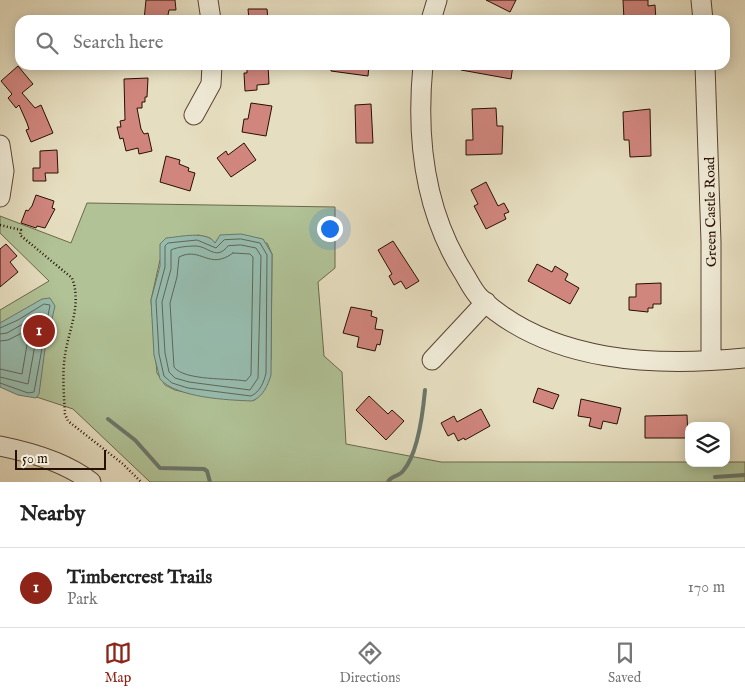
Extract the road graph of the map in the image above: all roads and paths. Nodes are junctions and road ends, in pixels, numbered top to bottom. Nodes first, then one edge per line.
1 (208, 0) edge
2 (437, 0) edge
3 (701, 0) edge
4 (210, 15) edge
5 (432, 15) edge
6 (702, 15) edge
7 (212, 70) edge
8 (423, 70) edge
9 (706, 70) edge
10 (194, 115) dead end
11 (0, 145) edge
12 (0, 196) edge
13 (0, 226) edge
14 (486, 302) junction
15 (745, 358) edge
16 (711, 359) junction
17 (432, 360) dead end
18 (0, 446) edge
19 (91, 482) edge
20 (141, 482) edge

1 - 4 street
2 - 5 street
3 - 6 street
7 - 10 street
8 - 14 street
9 - 16 street, Green Castle Road
11 - 12 street
13 - 20 path
14 - 16 street
14 - 17 street
15 - 16 street
18 - 19 street

